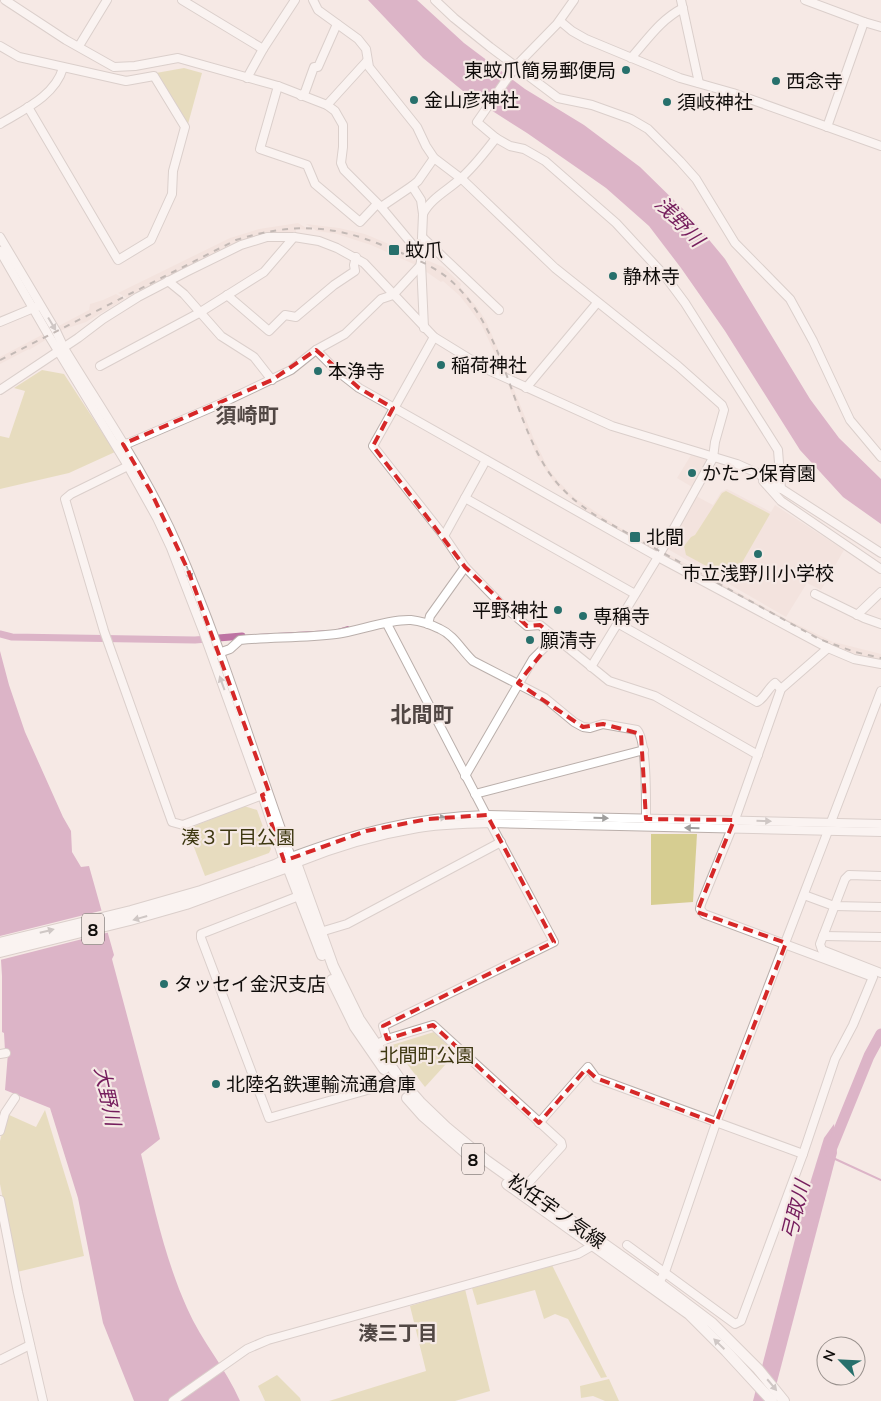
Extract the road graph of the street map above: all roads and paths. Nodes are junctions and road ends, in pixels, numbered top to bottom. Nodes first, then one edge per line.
1 (5, 0) edge
2 (108, 0) edge
3 (182, 0) edge
4 (295, 0) edge
5 (313, 0) edge
6 (435, 0) edge
7 (574, 0) edge
8 (805, 0) edge
9 (682, 4) edge
10 (560, 21) junction
11 (864, 22) junction
12 (337, 24) junction
13 (881, 28) edge
14 (0, 46) edge
15 (80, 46) junction
16 (263, 49) junction
17 (631, 58) junction
18 (367, 61) junction
19 (63, 68) junction
20 (515, 68) junction
21 (247, 78) junction
22 (699, 83) junction
23 (278, 86) junction
24 (301, 96) junction
25 (328, 105) junction
26 (28, 107) junction
27 (0, 124) edge
28 (827, 127) junction
29 (496, 138) junction
30 (881, 146) edge
31 (434, 158) junction
32 (460, 179) junction
33 (412, 186) junction
34 (379, 206) junction
35 (423, 214) junction
36 (0, 237) edge
37 (294, 237) junction
38 (422, 238) junction
39 (0, 251) edge
40 (356, 257) junction
41 (422, 259) junction
42 (168, 281) junction
43 (227, 295) junction
44 (393, 295) junction
45 (597, 303) junction
46 (37, 306) junction
47 (499, 310) dead end
48 (200, 312) junction
49 (0, 322) edge
50 (424, 328) junction
51 (434, 337) junction
52 (61, 350) junction
53 (316, 350) junction
54 (100, 366) dead end
55 (272, 380) junction
56 (526, 388) junction
57 (0, 390) edge
58 (393, 408) junction
59 (120, 445) junction
60 (881, 457) edge
61 (714, 458) junction
62 (486, 460) junction
63 (128, 466) junction
64 (757, 473) junction
65 (780, 489) junction
66 (465, 498) junction
67 (444, 536) junction
68 (881, 554) edge
69 (658, 557) junction
70 (465, 566) junction
71 (881, 570) edge
72 (881, 592) edge
73 (635, 594) junction
74 (815, 594) dead end
75 (857, 615) junction
76 (387, 624) junction
77 (428, 624) junction
78 (619, 624) junction
79 (881, 624) edge
80 (555, 637) junction
81 (828, 648) junction
82 (216, 652) junction
83 (881, 664) edge
84 (592, 667) junction
85 (518, 683) junction
86 (781, 689) junction
87 (881, 691) edge
88 (644, 750) junction
89 (758, 755) junction
90 (465, 776) junction
91 (266, 794) junction
92 (475, 794) junction
93 (489, 819) junction
94 (646, 819) junction
95 (831, 822) junction
96 (733, 824) junction
97 (881, 824) edge
98 (828, 831) junction
99 (881, 832) edge
100 (501, 842) junction
101 (290, 862) junction
102 (881, 876) edge
103 (302, 894) junction
104 (804, 894) junction
105 (185, 900) junction
106 (834, 906) junction
107 (881, 907) edge
108 (318, 932) junction
109 (823, 936) junction
110 (881, 937) edge
111 (0, 943) edge
112 (786, 943) junction
113 (0, 952) edge
114 (881, 973) edge
115 (387, 1040) junction
116 (372, 1046) junction
117 (396, 1080) junction
118 (15, 1098) dead end
119 (2, 1113) edge
120 (539, 1123) junction
121 (716, 1123) junction
122 (0, 1131) edge
123 (804, 1154) junction
124 (521, 1190) junction
125 (0, 1200) edge
126 (595, 1243) junction
127 (626, 1245) dead end
128 (665, 1272) junction
129 (657, 1286) junction
130 (30, 1345) junction
131 (0, 1360) edge
132 (43, 1401) edge
133 (173, 1401) edge
134 (772, 1401) edge
135 (784, 1401) edge

1 - 15 street
2 - 15 street
3 - 16 street
4 - 16 street
5 - 12 street
6 - 20 street
7 - 10 street
8 - 11 street
9 - 17 street
9 - 22 street
10 - 17 street
10 - 20 street
11 - 13 street
11 - 28 street
12 - 18 street
12 - 24 street
14 - 19 street
15 - 21 street
16 - 21 street
17 - 22 street
18 - 25 street
18 - 31 street
19 - 26 street
19 - 26 street
20 - 29 street
20 - 60 street
21 - 23 street
22 - 28 street
23 - 24 street
23 - 34 street
24 - 25 street
25 - 34 street
26 - 27 street
28 - 30 street
29 - 32 street
29 - 65 street
31 - 32 street
31 - 33 street
32 - 35 street
32 - 45 street
33 - 34 street
33 - 35 street
34 - 41 street
35 - 38 street
36 - 46 street
37 - 40 street
37 - 42 street
37 - 43 street
38 - 41 street
38 - 47 street
39 - 46 street
40 - 43 street
40 - 44 street
41 - 44 street
41 - 50 street
42 - 48 street
42 - 52 street
43 - 48 street
44 - 50 street
44 - 53 street
45 - 56 street
45 - 61 street
46 - 49 street
46 - 52 street
48 - 54 street
48 - 55 street
50 - 51 street
51 - 56 street
51 - 58 street
52 - 57 street
52 - 59 street
53 - 55 street
53 - 58 street
55 - 59 street
56 - 61 street
58 - 62 street
58 - 67 street
59 - 63 street
59 -> 82 street
61 - 64 street
61 - 69 street
62 - 66 street
62 - 69 street
63 - 82 street
63 - 91 street
64 - 65 street
64 - 71 street
65 - 68 street
66 - 67 street
66 - 73 street
67 - 70 street
69 - 73 street
69 - 81 street
70 - 77 street
70 - 80 street
72 - 75 street
73 - 78 street
74 - 75 street
75 - 79 street
76 - 77 street
76 - 82 street
76 - 90 street
77 - 85 street
78 - 84 street
78 - 86 street
80 - 84 street
80 - 85 street
81 - 83 street
81 - 86 street
82 - 91 street
84 - 89 street
85 - 88 street
85 - 90 street
86 - 89 street
87 - 95 street
88 - 92 street
88 - 94 street
89 - 96 street
90 - 92 street
91 - 101 street
92 - 93 street
93 -> 94 street
96 -> 93 street
93 - 100 street
93 - 101 street
94 - 96 street
96 -> 95 street
95 - 97 street
96 - 98 street
96 - 112 street
98 - 99 street
98 - 104 street
100 - 108 street
100 - 115 street
101 - 103 main road, 松任宇ノ気線 / 8
101 - 105 main road, 8
102 - 106 street
103 - 108 main road, 松任宇ノ気線 / 8
103 - 117 street
104 - 106 street
104 - 112 street
111 -> 105 main road, 8
105 -> 113 main road, 8
106 - 107 street
106 - 109 street
108 - 116 main road, 松任宇ノ気線 / 8
109 - 110 street
109 - 114 street
112 - 121 street
112 - 123 street
115 - 116 street
115 - 120 street
116 - 117 main road, 松任宇ノ気線 / 8
117 - 124 main road, 松任宇ノ気線 / 8
118 - 119 street
119 - 122 street
120 - 121 street
120 - 124 street
121 - 123 street
121 - 128 street
123 - 128 street
124 - 126 main road, 松任宇ノ気線 / 8
125 - 130 street
126 - 129 main road, 松任宇ノ気線 / 8
126 - 133 street
127 - 128 street
128 - 129 street
134 -> 129 main road, 松任宇ノ気線 / 8
129 -> 135 main road, 松任宇ノ気線 / 8
130 - 131 street
130 - 132 street

